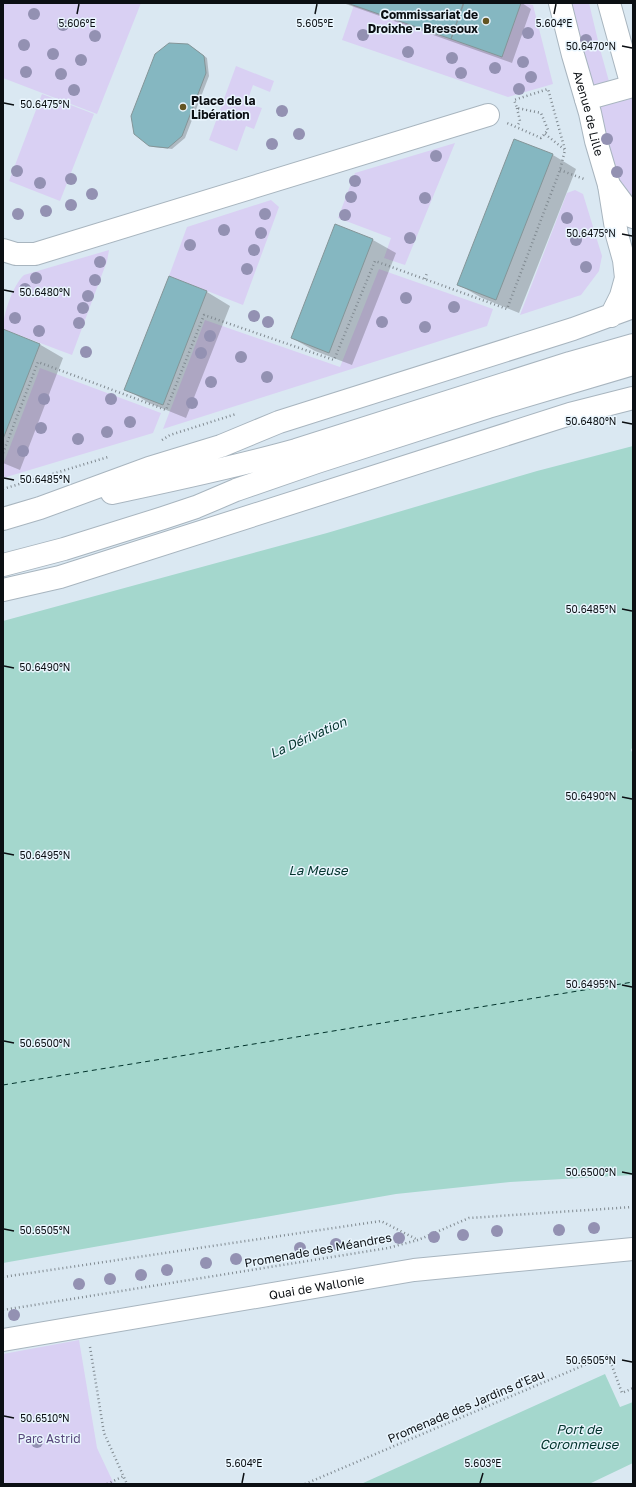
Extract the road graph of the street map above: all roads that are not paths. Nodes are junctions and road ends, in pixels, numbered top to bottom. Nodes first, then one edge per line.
1 (560, 3) edge
2 (609, 3) edge
3 (626, 37) edge
4 (633, 86) edge
5 (586, 99) junction
6 (488, 115) road end
7 (609, 185) junction
8 (633, 217) edge
9 (3, 250) edge
10 (633, 307) edge
11 (611, 316) junction
12 (633, 345) edge
13 (633, 364) edge
14 (633, 398) edge
15 (40, 508) junction
16 (3, 519) edge
17 (3, 565) edge
18 (3, 590) edge
19 (633, 1249) edge
20 (3, 1340) edge

1 - 5 main road, Avenue de Lille
2 - 3 main road
3 - 4 main road
4 - 5 main road
5 - 7 main road, Avenue de Lille
6 - 9 main road
7 - 8 main road, Avenue de Lille
7 - 11 main road
10 - 11 main road
11 - 15 main road
12 - 15 main road
13 - 17 main road
14 - 18 main road
15 - 16 main road
19 - 20 main road, Quai de Wallonie

